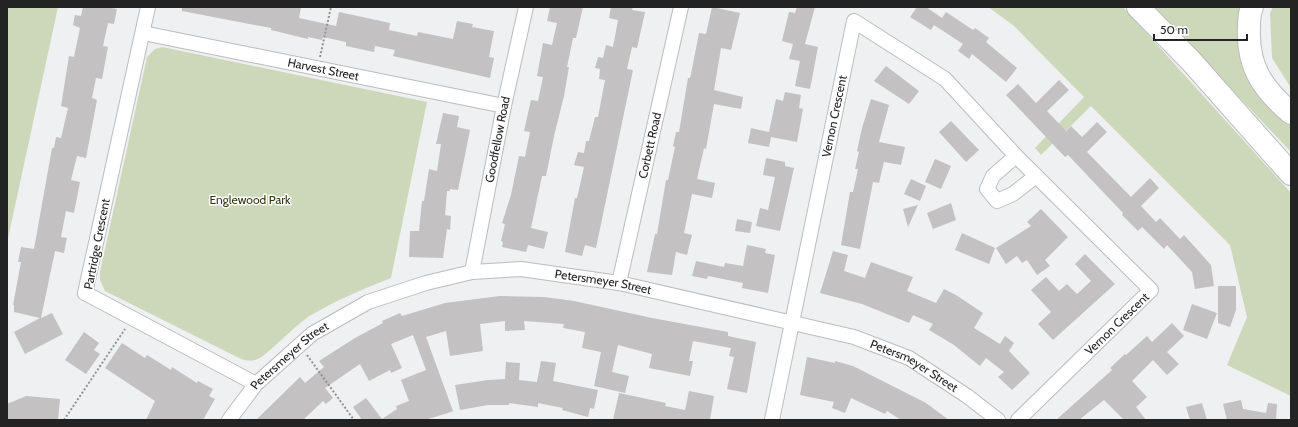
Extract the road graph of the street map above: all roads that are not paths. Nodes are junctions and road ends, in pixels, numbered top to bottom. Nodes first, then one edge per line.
1 (148, 7) edge
2 (526, 7) edge
3 (681, 7) edge
4 (1138, 7) edge
5 (1252, 7) edge
6 (143, 33) junction
7 (504, 106) junction
8 (1291, 113) edge
9 (1016, 156) junction
10 (1291, 174) edge
11 (1036, 176) junction
12 (472, 272) junction
13 (619, 283) junction
14 (793, 322) junction
15 (256, 384) junction
16 (229, 420) edge
17 (772, 420) edge
18 (998, 420) edge
19 (1018, 420) edge

1 - 6 street, Partridge Crescent
2 - 7 street, Goodfellow Road
3 - 13 street, Corbett Road
4 - 10 highway
5 - 8 highway
6 - 7 street, Harvest Street
6 - 15 street, Partridge Crescent
7 - 12 street, Goodfellow Road
9 - 11 street, Vernon Crescent
9 - 11 street
9 - 14 street, Vernon Crescent
11 - 19 street, Vernon Crescent
12 - 13 street, Petersmeyer Street
12 - 15 street, Petersmeyer Street
13 - 14 street, Petersmeyer Street
14 - 17 street, Vernon Crescent
14 - 18 street, Petersmeyer Street
15 - 16 street, Petersmeyer Street

